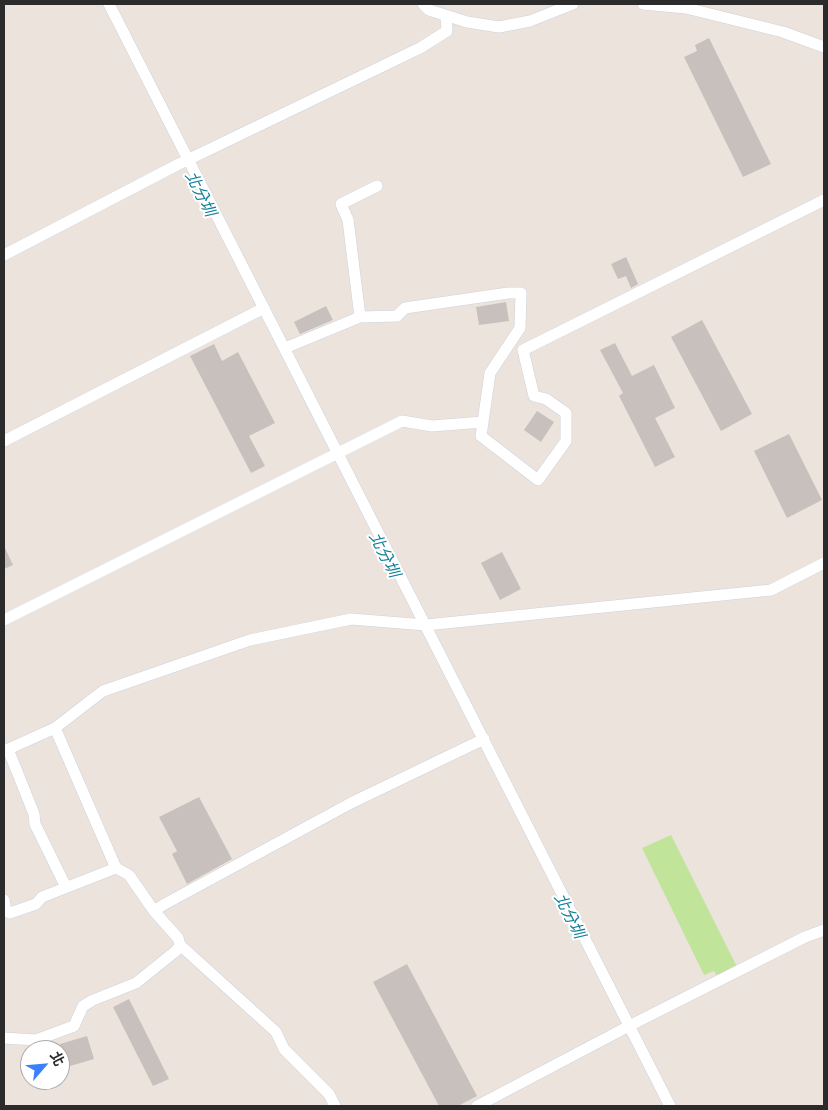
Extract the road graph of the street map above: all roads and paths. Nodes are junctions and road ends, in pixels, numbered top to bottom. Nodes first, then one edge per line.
1 (109, 4) edge
2 (423, 4) edge
3 (574, 4) edge
4 (643, 4) edge
5 (446, 16) junction
6 (824, 47) edge
7 (189, 159) junction
8 (377, 186) dead end
9 (824, 200) edge
10 (4, 255) edge
11 (264, 308) junction
12 (360, 317) junction
13 (520, 328) junction
14 (284, 348) junction
15 (523, 350) junction
16 (483, 422) junction
17 (4, 441) edge
18 (333, 455) junction
19 (824, 564) edge
20 (4, 620) edge
21 (426, 625) junction
22 (55, 728) junction
23 (479, 741) junction
24 (6, 750) edge
25 (116, 868) junction
26 (66, 887) junction
27 (4, 900) edge
28 (154, 912) junction
29 (824, 930) edge
30 (180, 944) junction
31 (629, 1026) junction
32 (4, 1038) edge
33 (335, 1106) edge
34 (477, 1106) edge
35 (670, 1106) edge

1 - 7 street
2 - 5 street
3 - 5 street
4 - 6 street
5 - 7 street
7 - 10 street
7 - 11 street
8 - 12 street
9 - 15 street
11 - 14 street
11 - 17 street
12 - 13 street
12 - 14 street
13 - 15 street
13 - 16 street
14 - 18 street
15 - 16 street
16 - 18 street
18 - 20 street
18 - 21 street
19 - 21 street
21 - 22 street
21 - 23 street
22 - 24 street
22 - 25 street
23 - 28 street
23 - 31 street
24 - 26 street
25 - 26 street
25 - 28 street
26 - 27 street
28 - 30 street
29 - 31 street
30 - 32 street
30 - 33 street
31 - 34 street
31 - 35 street

